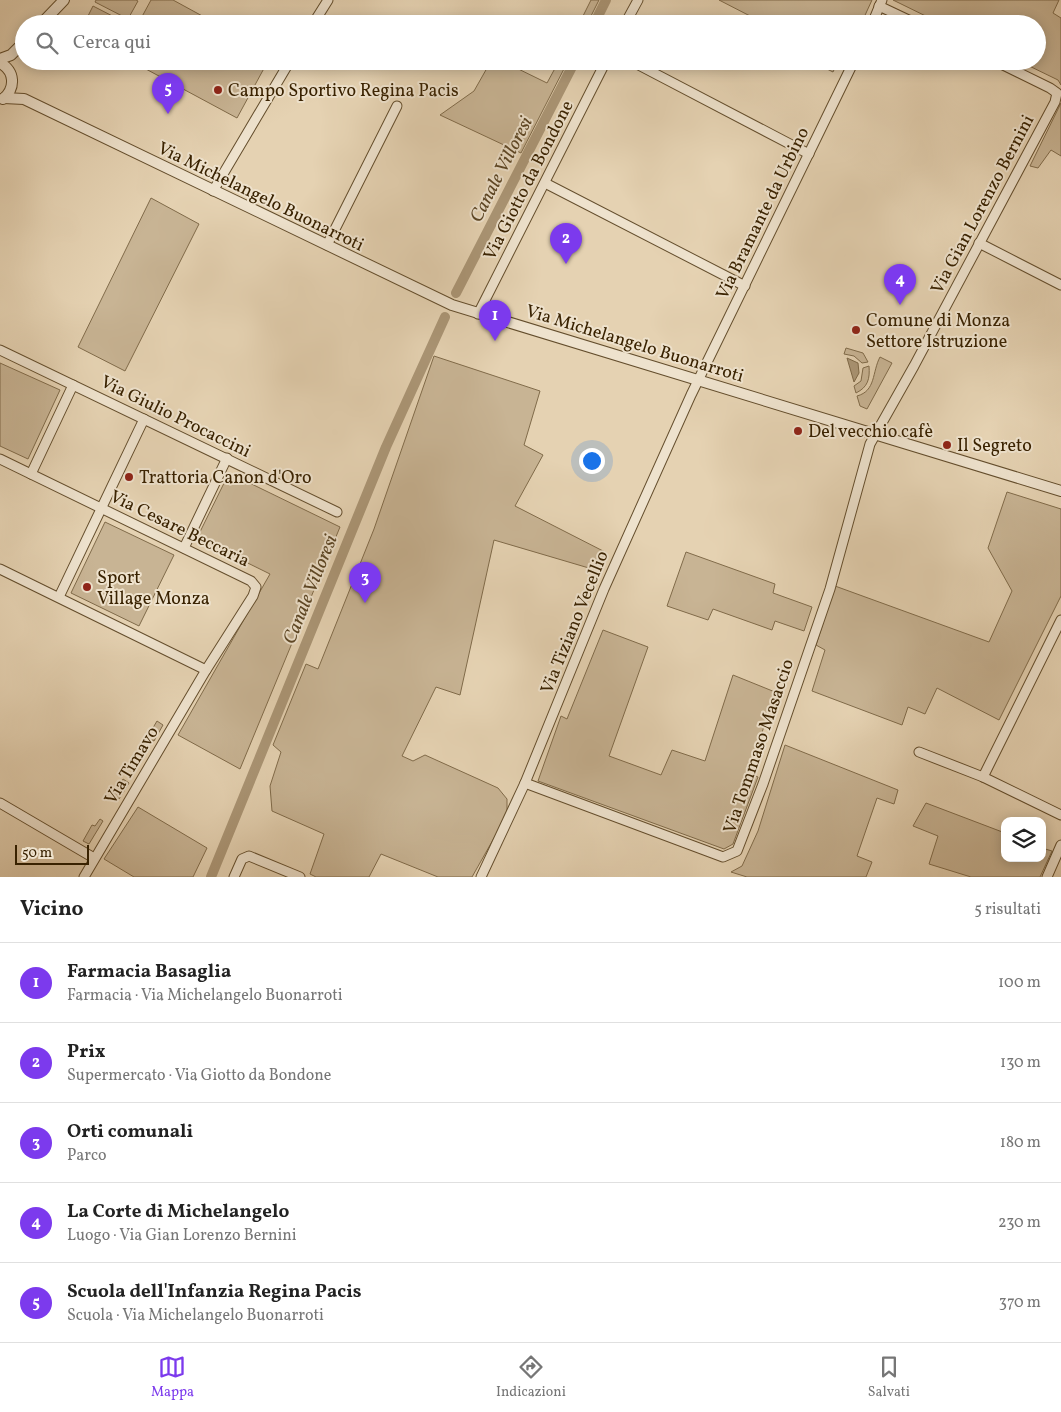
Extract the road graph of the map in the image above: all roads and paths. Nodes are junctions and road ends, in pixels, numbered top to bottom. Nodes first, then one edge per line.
1 (64, 0) edge
2 (328, 0) edge
3 (638, 0) edge
4 (881, 3) edge
5 (50, 15) edge
6 (319, 15) edge
7 (630, 15) edge
8 (876, 15) edge
9 (902, 15) edge
10 (15, 51) edge
11 (11, 55) junction
12 (0, 61) edge
13 (285, 70) edge
14 (602, 70) edge
15 (648, 70) edge
16 (850, 70) edge
17 (1012, 70) edge
18 (9, 71) junction
19 (12, 83) junction
20 (2, 99) edge
21 (24, 99) junction
22 (397, 106) dead end
23 (809, 154) junction
24 (545, 183) junction
25 (213, 191) junction
26 (979, 243) junction
27 (327, 245) junction
28 (1061, 285) edge
29 (745, 286) junction
30 (478, 314) junction
31 (0, 350) edge
32 (698, 380) junction
33 (73, 385) junction
34 (144, 419) junction
35 (875, 435) junction
36 (227, 458) junction
37 (0, 459) edge
38 (31, 474) junction
39 (1061, 491) edge
40 (102, 508) junction
41 (337, 512) dead end
42 (184, 548) junction
43 (0, 569) edge
44 (59, 597) junction
45 (1061, 620) edge
46 (206, 670) junction
47 (919, 752) dead end
48 (983, 777) junction
49 (525, 783) junction
50 (0, 803) edge
51 (1061, 815) edge
52 (1061, 845) edge
53 (94, 858) junction
54 (84, 877) edge
55 (234, 877) edge
56 (300, 877) edge
57 (481, 877) edge
58 (1047, 877) edge

1 - 5 street
2 - 6 street
3 - 7 street
4 - 8 street
4 - 9 street
10 - 11 street
11 - 12 street
11 - 18 street
12 - 18 street
13 - 25 street
14 - 24 street, Via Giotto da Bondone
15 - 23 street
16 - 23 street, Via Bramante da Urbino
17 - 26 street, Via Gian Lorenzo Bernini
18 - 19 street
19 - 20 street
19 - 21 street, Via Michelangelo Buonarroti
20 - 21 street, Via Michelangelo Buonarroti
21 - 25 street, Via Michelangelo Buonarroti
22 - 27 street
23 - 29 street, Via Bramante da Urbino
24 - 29 street
24 - 30 street, Via Giotto da Bondone
25 - 27 street, Via Michelangelo Buonarroti
26 - 28 street
26 - 35 street, Via Gian Lorenzo Bernini
27 - 30 street, Via Michelangelo Buonarroti
29 - 32 street, Via Bramante da Urbino
30 - 32 street, Via Michelangelo Buonarroti
31 - 33 street, Via Giulio Procaccini
32 - 35 street, Via Michelangelo Buonarroti
32 - 49 street, Via Tiziano Vecellio
33 - 34 street, Via Giulio Procaccini
33 - 38 street
34 - 36 street, Via Giulio Procaccini
34 - 40 street
35 - 39 street, Via Michelangelo Buonarroti
35 - 49 street, Via Tommaso Masaccio
36 - 41 street, Via Giulio Procaccini
36 - 42 street
37 - 38 street, Via Cesare Beccaria
38 - 40 street, Via Cesare Beccaria
40 - 42 street, Via Cesare Beccaria
40 - 44 street
42 - 46 street, Via Cesare Beccaria
43 - 44 street
44 - 46 street
45 - 48 street
46 - 53 street, Via Timavo
47 - 48 street
48 - 51 street
49 - 57 street, Via Tiziano Vecellio
50 - 53 street
52 - 58 street
53 - 54 street, Via Timavo
55 - 56 street

